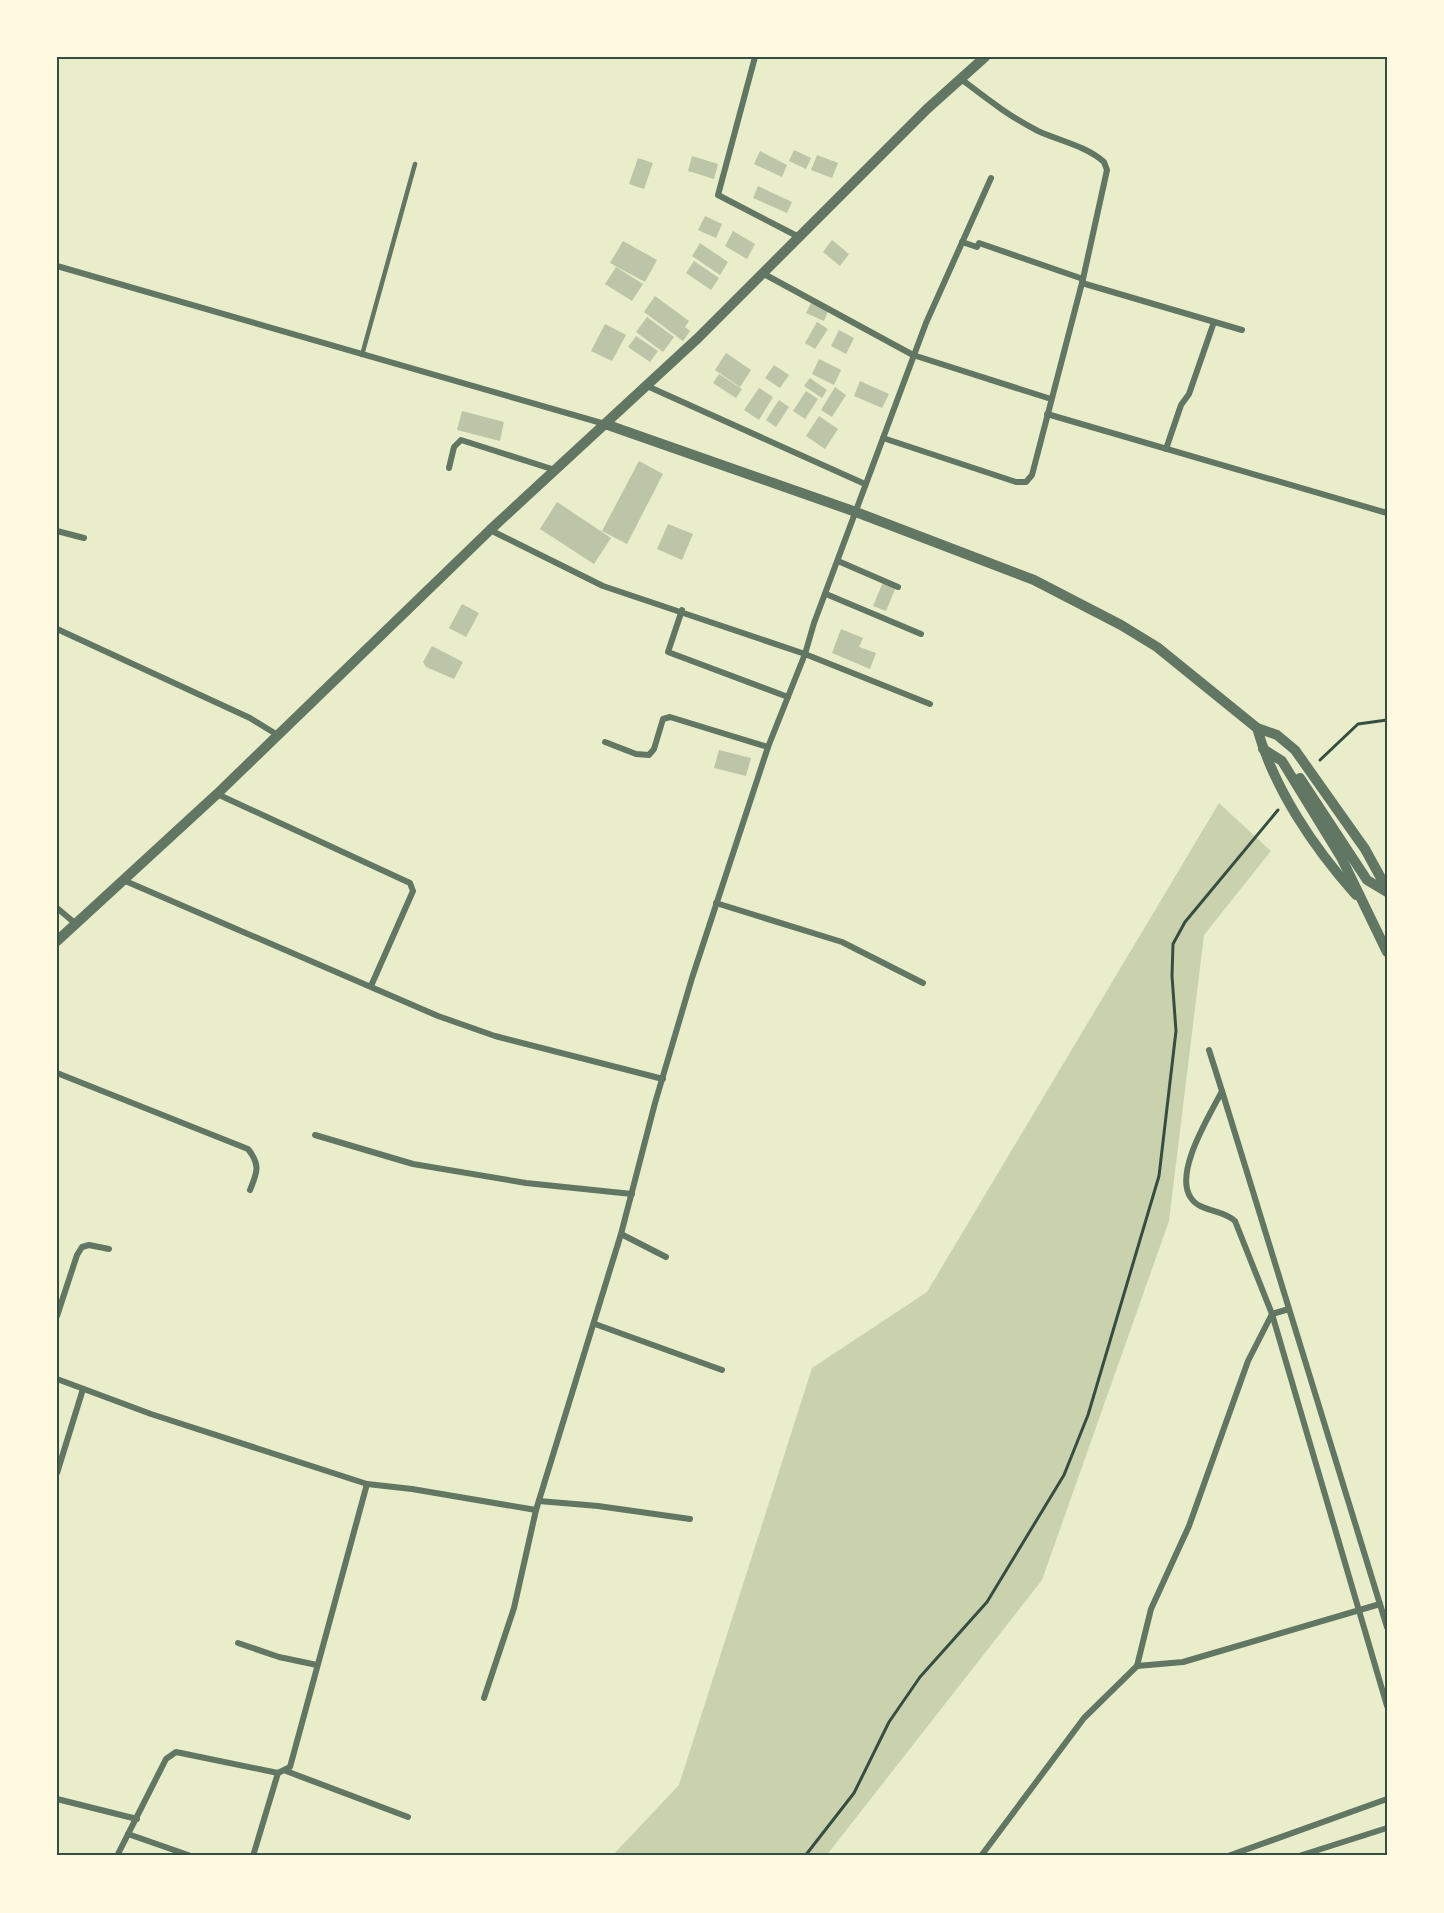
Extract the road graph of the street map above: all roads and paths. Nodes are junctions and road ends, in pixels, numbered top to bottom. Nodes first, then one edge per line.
1 (755, 57) edge
2 (985, 57) edge
3 (961, 80) junction
4 (415, 164) dead end
5 (991, 178) dead end
6 (799, 238) junction
7 (962, 242) junction
8 (57, 266) edge
9 (764, 274) junction
10 (1083, 281) junction
11 (1214, 322) junction
12 (1242, 330) dead end
13 (362, 355) junction
14 (913, 355) junction
15 (645, 385) junction
16 (1051, 399) junction
17 (1047, 414) junction
18 (605, 424) junction
19 (883, 438) junction
20 (1166, 449) junction
21 (449, 468) dead end
22 (555, 471) junction
23 (865, 484) junction
24 (856, 512) junction
25 (1387, 513) edge
26 (490, 530) junction
27 (57, 531) edge
28 (84, 538) dead end
29 (838, 561) junction
30 (898, 587) dead end
31 (826, 594) junction
32 (682, 610) junction
33 (57, 629) edge
34 (921, 634) dead end
35 (805, 654) junction
36 (788, 697) junction
37 (930, 704) dead end
38 (1387, 720) edge
39 (1257, 728) junction
40 (276, 734) junction
41 (1277, 735) junction
42 (605, 742) dead end
43 (768, 747) junction
44 (1263, 749) junction
45 (1310, 771) junction
46 (217, 794) junction
47 (1288, 798) junction
48 (123, 880) junction
49 (1387, 890) edge
50 (716, 903) junction
51 (1366, 907) junction
52 (57, 908) edge
53 (76, 924) junction
54 (57, 941) edge
55 (1387, 952) edge
56 (923, 983) dead end
57 (370, 986) junction
58 (1209, 1050) dead end
59 (57, 1073) edge
60 (663, 1078) junction
61 (1222, 1091) junction
62 (315, 1135) dead end
63 (250, 1190) dead end
64 (632, 1194) junction
65 (621, 1234) junction
66 (109, 1249) dead end
67 (666, 1257) dead end
68 (1289, 1309) junction
69 (1272, 1314) junction
70 (57, 1316) edge
71 (595, 1324) junction
72 (722, 1370) dead end
73 (57, 1379) edge
74 (83, 1389) junction
75 (58, 1469) edge
76 (367, 1485) junction
77 (539, 1501) junction
78 (536, 1510) junction
79 (690, 1519) dead end
80 (1380, 1604) junction
81 (1359, 1610) junction
82 (1387, 1627) edge
83 (238, 1643) dead end
84 (317, 1665) junction
85 (1137, 1666) junction
86 (484, 1698) dead end
87 (1387, 1706) edge
88 (286, 1771) junction
89 (278, 1773) junction
90 (57, 1799) edge
91 (1387, 1799) edge
92 (408, 1817) dead end
93 (137, 1819) junction
94 (1387, 1828) edge
95 (128, 1834) junction
96 (117, 1856) edge
97 (192, 1856) edge
98 (253, 1856) edge
99 (805, 1856) edge
100 (981, 1856) edge
101 (1228, 1856) edge
102 (1299, 1856) edge

1 - 6 street
2 - 3 street
3 - 6 street
3 - 10 street
4 - 13 lane
5 - 7 street
6 - 9 street
7 - 10 street
7 - 14 street
8 - 13 street
9 - 14 street
9 - 15 street
10 - 11 street
10 - 16 street
11 - 12 street
11 - 20 street
13 - 18 street
14 - 16 street
14 - 19 street
15 - 18 street
15 - 23 street
16 - 17 street
17 - 19 street
17 - 20 street
18 - 22 street
18 - 24 street
19 - 23 street
20 - 25 street
21 - 22 street
22 - 26 street
23 - 24 street
24 - 29 street
24 - 39 street
26 - 32 street
26 - 40 street
27 - 28 street
29 - 30 street
29 - 31 street
31 - 34 street
31 - 35 street
32 - 35 street
32 - 36 street
33 - 40 street
35 - 36 street
35 - 37 street
36 - 43 street
38 - 45 path
39 - 41 street
39 - 44 street
40 - 46 street
41 - 45 street
41 - 49 street
42 - 43 street
43 - 50 street
44 - 47 street
44 - 51 street
45 - 49 street
46 - 48 street
46 - 57 street
47 - 51 street
47 - 99 path
48 - 53 street
48 - 57 street
50 - 56 street
50 - 60 street
51 - 55 street
52 - 53 street
53 - 54 street
57 - 60 street
58 - 61 street
59 - 63 street
60 - 64 street
61 - 68 street
61 - 69 street
62 - 64 street
64 - 65 street
65 - 67 street
65 - 71 street
66 - 70 street
68 - 69 street
68 - 80 street
69 - 81 street
69 - 85 street
71 - 72 street
71 - 77 street
73 - 74 street
74 - 75 street
74 - 76 street
76 - 78 street
76 - 84 street
77 - 78 street
77 - 79 street
78 - 86 street
80 - 81 street
80 - 82 street
81 - 85 street
81 - 87 street
83 - 84 street
84 - 88 street
85 - 100 street
88 - 89 street
88 - 92 street
89 - 93 street
89 - 98 street
90 - 93 street
91 - 101 street
93 - 95 street
94 - 102 street
95 - 96 street
95 - 97 street

